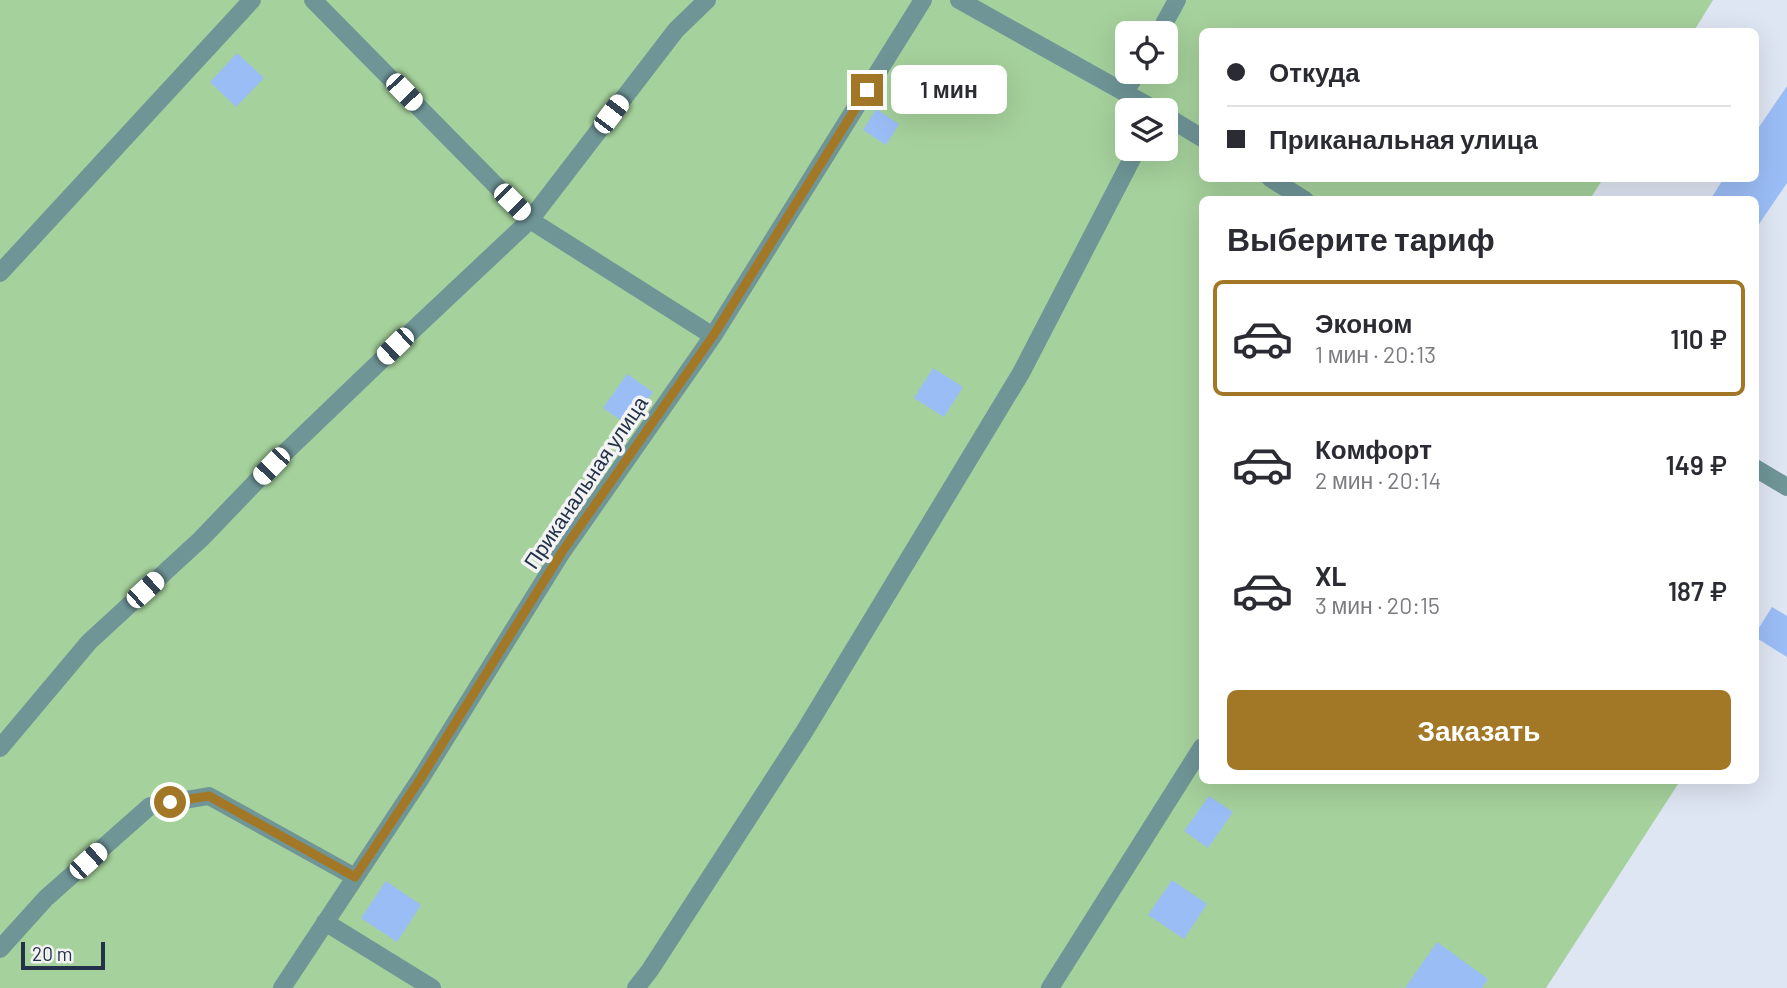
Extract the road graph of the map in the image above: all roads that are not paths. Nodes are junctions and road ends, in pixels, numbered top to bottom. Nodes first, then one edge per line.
1 (252, 0) edge
2 (313, 0) edge
3 (707, 0) edge
4 (923, 0) edge
5 (959, 0) edge
6 (1177, 0) edge
7 (1165, 21) edge
8 (1130, 84) edge
9 (1125, 92) junction
10 (1135, 98) edge
11 (1178, 123) edge
12 (1199, 136) edge
13 (1131, 161) edge
14 (1276, 182) edge
15 (1299, 196) edge
16 (530, 220) junction
17 (0, 274) edge
18 (713, 336) junction
19 (1759, 470) edge
20 (1787, 487) edge
21 (0, 748) edge
22 (1199, 752) edge
23 (355, 877) junction
24 (326, 922) junction
25 (0, 949) edge
26 (282, 988) edge
27 (432, 988) edge
28 (636, 988) edge
29 (1050, 988) edge

1 - 17 street
2 - 16 street
3 - 16 street
4 - 18 street, Приканальная улица
5 - 9 street
6 - 7 street
8 - 9 street
9 - 10 street
11 - 12 street
13 - 28 street
14 - 15 street
16 - 18 street
16 - 21 street
18 - 23 street, Приканальная улица
19 - 20 street
22 - 29 street
23 - 24 street, Приканальная улица
23 - 25 street
24 - 26 street, Приканальная улица
24 - 27 street

